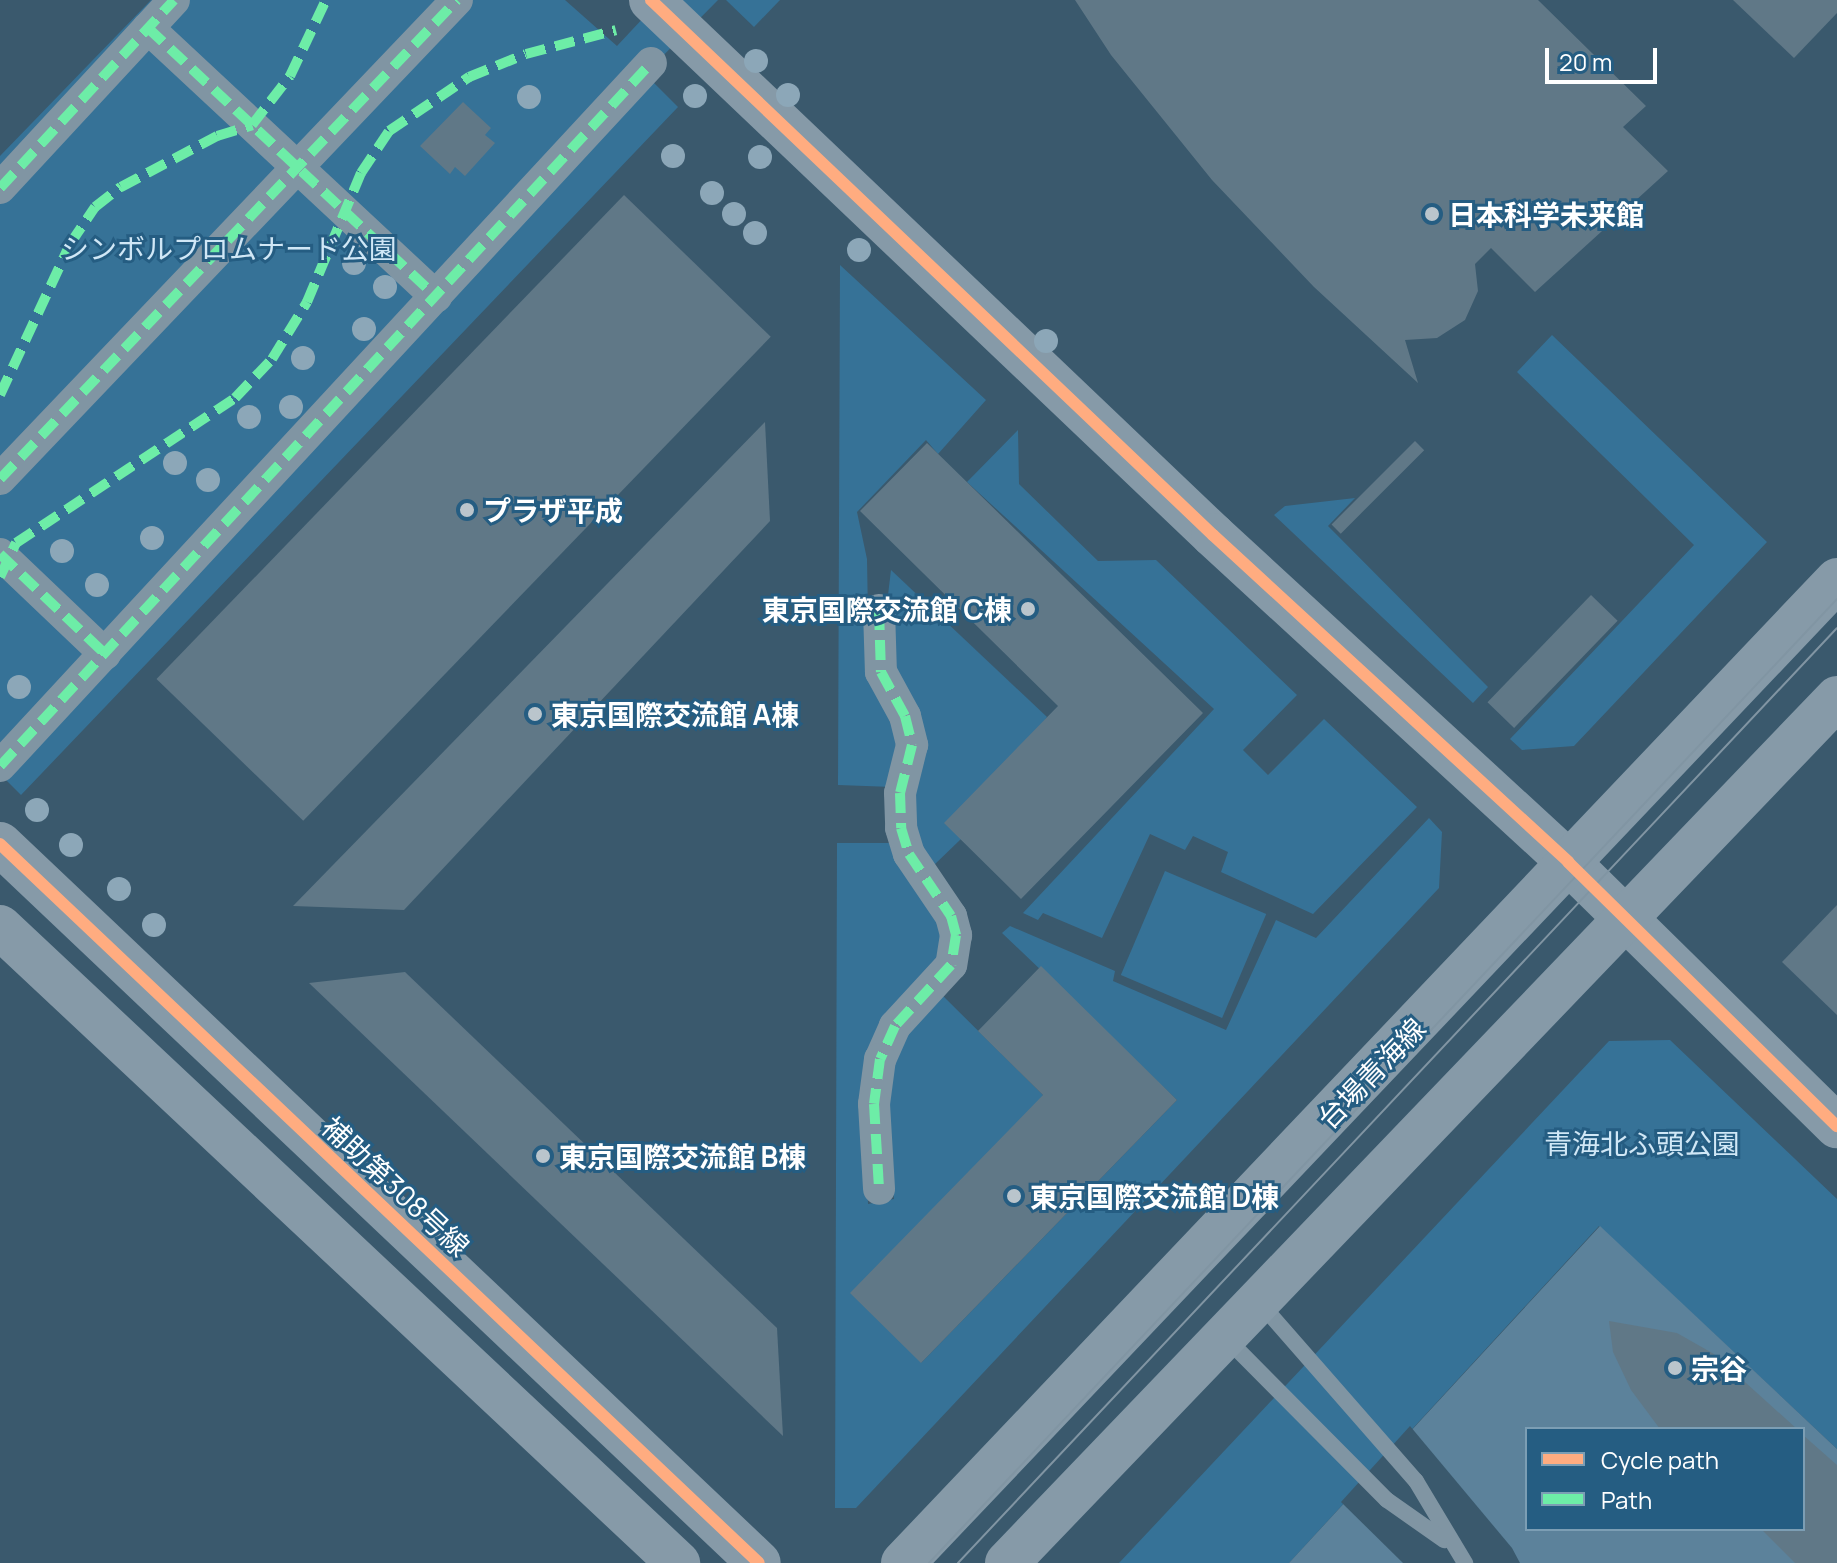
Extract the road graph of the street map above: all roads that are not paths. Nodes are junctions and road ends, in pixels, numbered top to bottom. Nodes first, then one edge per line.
1 (174, 0) edge
2 (457, 0) edge
3 (651, 0) edge
4 (148, 28) junction
5 (651, 63) dead end
6 (297, 167) junction
7 (0, 188) edge
8 (436, 297) junction
9 (0, 479) edge
10 (0, 554) edge
11 (1837, 580) edge
12 (879, 610) dead end
13 (105, 654) junction
14 (1837, 698) edge
15 (0, 766) edge
16 (0, 844) edge
17 (1568, 862) junction
18 (1626, 919) junction
19 (0, 927) edge
20 (1837, 1126) edge
21 (879, 1189) dead end
22 (1260, 1303) junction
23 (1225, 1338) junction
24 (1449, 1543) junction
25 (678, 1563) edge
26 (759, 1563) edge
27 (903, 1563) edge
28 (1007, 1563) edge
29 (1465, 1563) edge

1 - 4 street
2 - 6 street
3 - 17 street
4 - 6 street
4 - 7 street
5 - 8 street
6 - 8 street
6 - 9 street
8 - 13 street
10 - 13 street
11 - 17 street, 台場青海線
12 - 21 street
13 - 15 street
14 - 18 street
16 - 26 street, 補助第308号線
17 - 18 street
17 - 27 street, 台場青海線
18 - 20 street
18 - 22 street
19 - 25 street
22 - 23 street
22 - 24 lane
23 - 24 lane
23 - 28 street
24 - 29 lane

